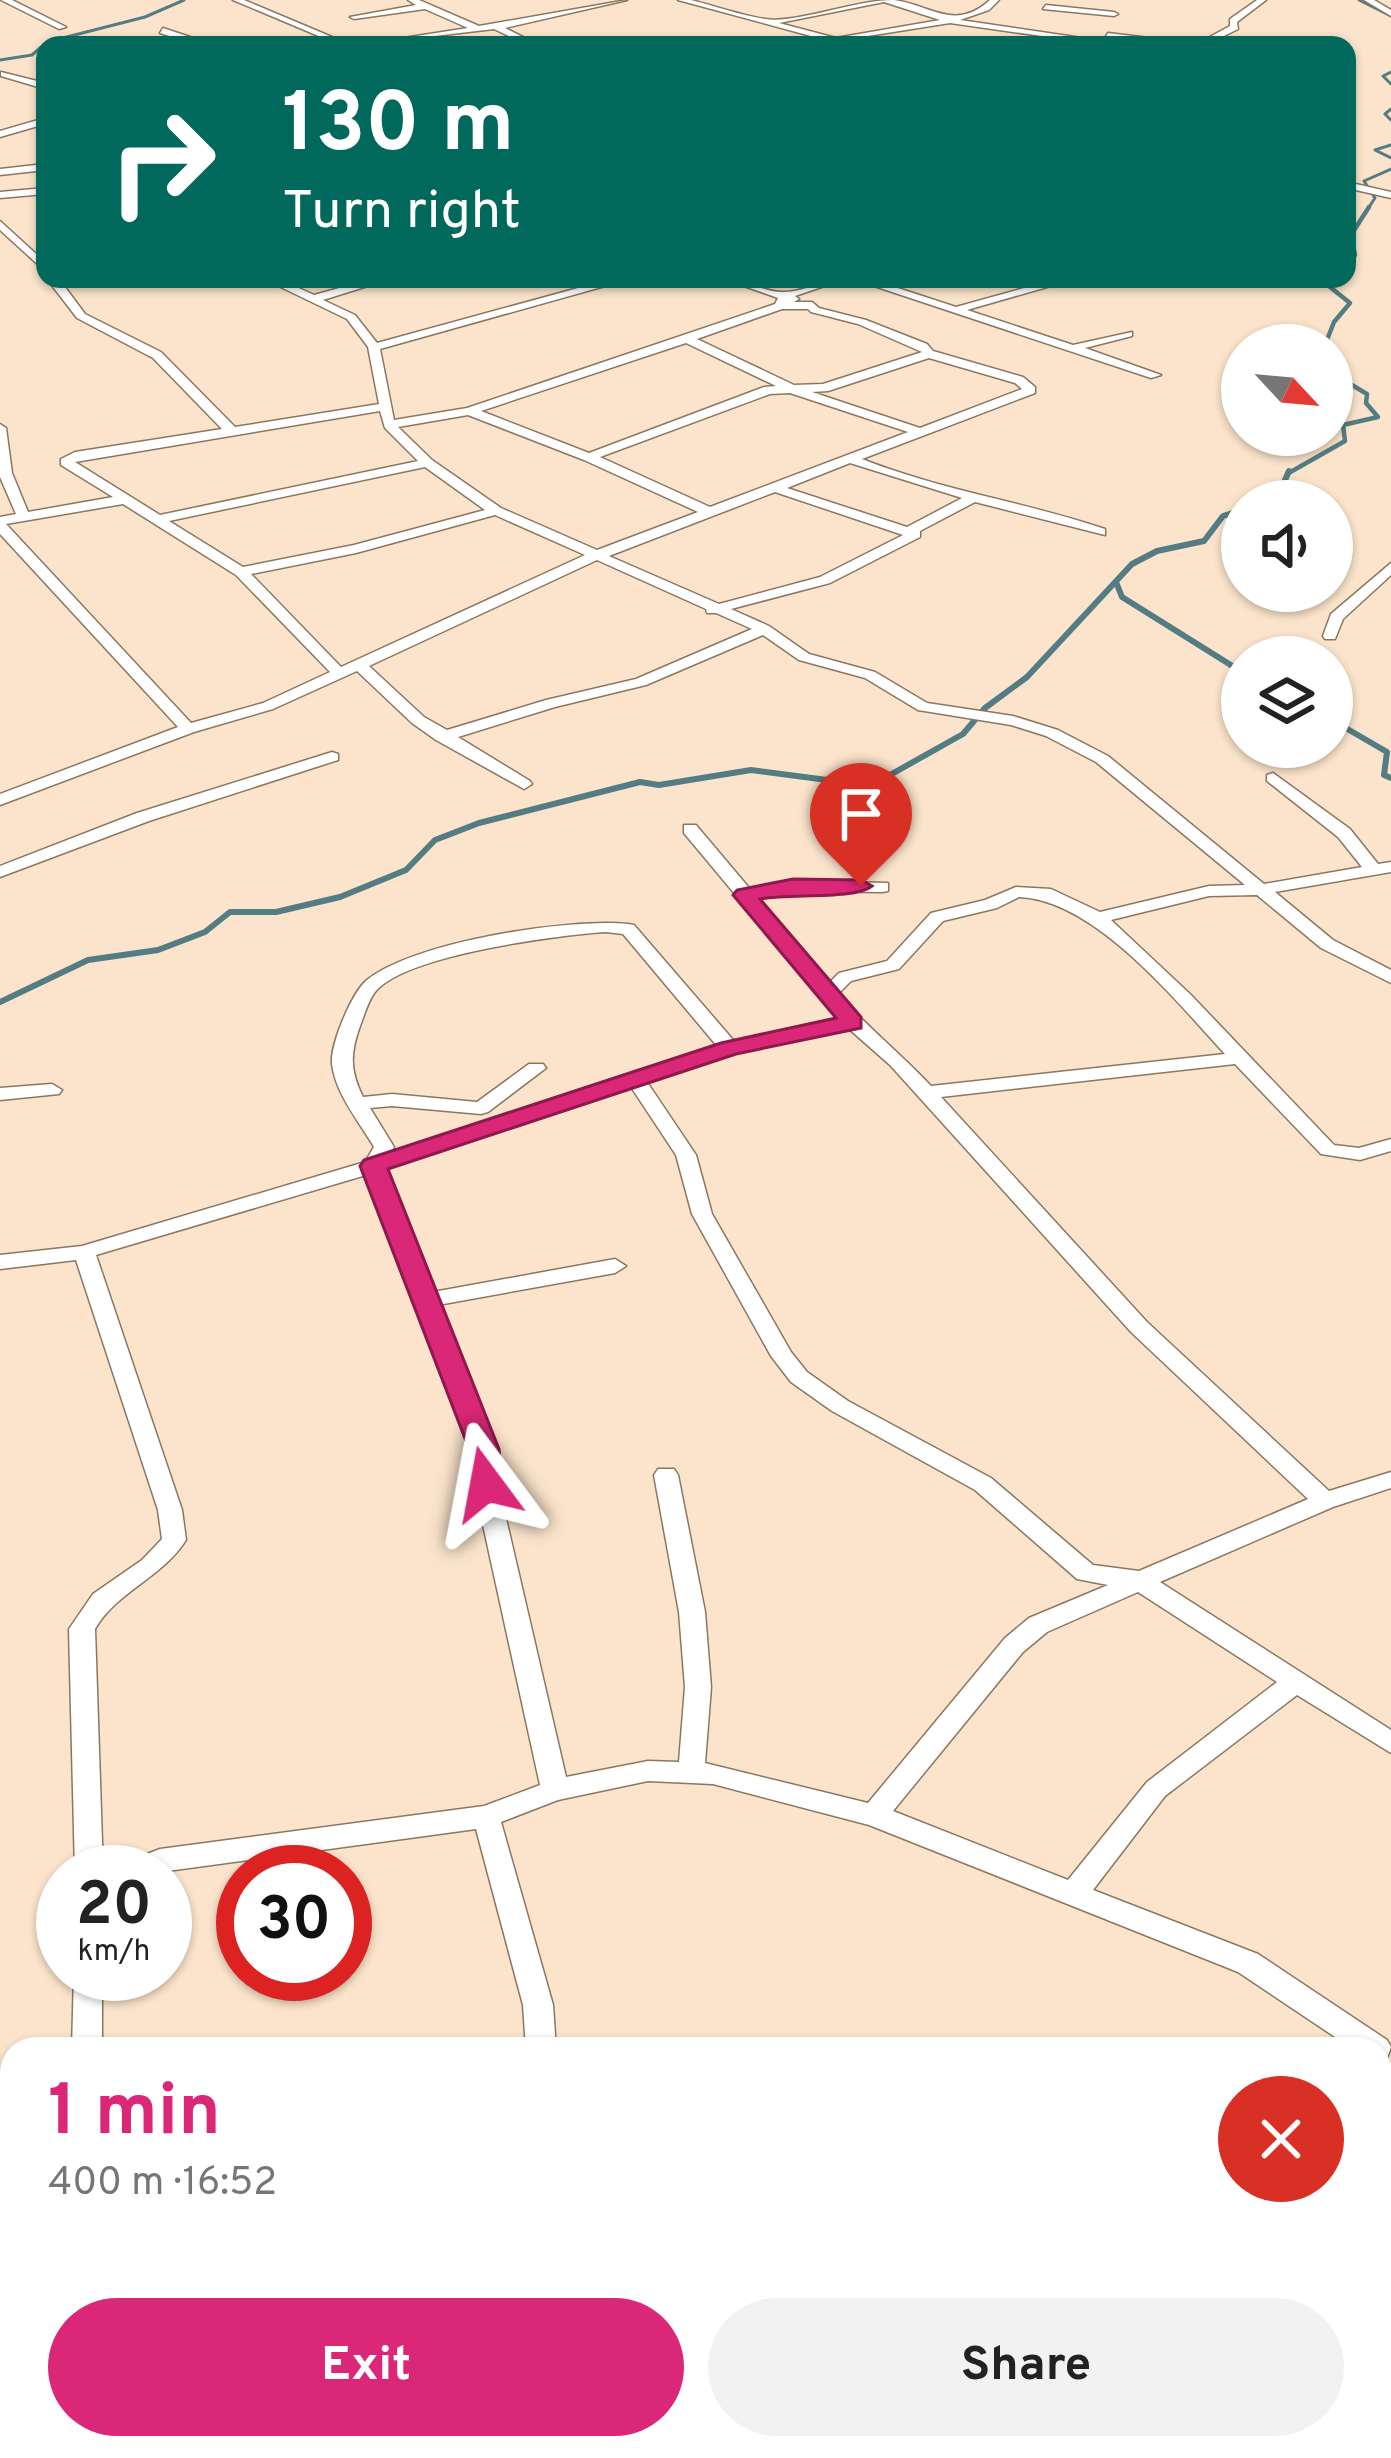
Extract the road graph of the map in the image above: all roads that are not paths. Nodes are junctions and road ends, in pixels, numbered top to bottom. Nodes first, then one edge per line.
1 (5, 0) edge
2 (237, 0) edge
3 (412, 0) edge
4 (622, 0) edge
5 (682, 0) edge
6 (884, 0) edge
7 (995, 0) edge
8 (1118, 0) edge
9 (1262, 0) edge
10 (1368, 0) edge
11 (698, 2) edge
12 (1049, 2) edge
13 (425, 6) junction
14 (1091, 14) junction
15 (1114, 14) junction
16 (1391, 14) edge
17 (354, 16) dead end
18 (948, 20) junction
19 (770, 23) junction
20 (62, 27) dead end
21 (496, 27) junction
22 (1005, 27) junction
23 (478, 29) junction
24 (163, 31) dead end
25 (1041, 35) junction
26 (178, 36) edge
27 (325, 36) edge
28 (427, 36) edge
29 (516, 36) edge
30 (821, 36) edge
31 (859, 36) edge
32 (1052, 36) edge
33 (1107, 36) edge
34 (1216, 36) edge
35 (4, 74) dead end
36 (36, 83) edge
37 (36, 123) edge
38 (3, 131) edge
39 (36, 167) edge
40 (0, 172) edge
41 (1356, 187) edge
42 (36, 192) edge
43 (0, 196) edge
44 (1391, 196) edge
45 (0, 224) edge
46 (36, 244) edge
47 (27, 245) junction
48 (36, 256) edge
49 (61, 288) edge
50 (292, 288) edge
51 (352, 288) edge
52 (591, 288) edge
53 (751, 288) edge
54 (816, 288) edge
55 (887, 288) edge
56 (1036, 288) edge
57 (317, 298) junction
58 (782, 301) junction
59 (956, 310) junction
60 (1128, 334) dead end
61 (688, 339) junction
62 (374, 347) junction
63 (1064, 347) junction
64 (929, 354) junction
65 (1155, 375) dead end
66 (796, 391) junction
67 (388, 406) junction
68 (469, 411) junction
69 (389, 424) junction
70 (0, 428) edge
71 (231, 430) junction
72 (920, 432) junction
73 (590, 457) junction
74 (850, 459) junction
75 (428, 463) junction
76 (771, 487) junction
77 (972, 498) junction
78 (127, 499) junction
79 (496, 511) junction
80 (707, 511) junction
81 (24, 518) junction
82 (160, 519) junction
83 (0, 524) edge
84 (912, 530) junction
85 (1100, 532) dead end
86 (596, 556) junction
87 (1391, 567) edge
88 (241, 572) junction
89 (712, 610) junction
90 (764, 629) junction
91 (1330, 636) dead end
92 (357, 663) junction
93 (338, 672) junction
94 (188, 729) junction
95 (442, 737) junction
96 (332, 757) dead end
97 (1273, 778) dead end
98 (524, 784) dead end
99 (0, 800) edge
100 (690, 830) dead end
101 (1382, 869) edge
102 (0, 872) edge
103 (882, 887) dead end
104 (1259, 890) junction
105 (745, 895) junction
106 (1098, 918) junction
107 (1391, 977) edge
108 (828, 994) junction
109 (852, 1022) junction
110 (730, 1048) junction
111 (1238, 1058) junction
112 (536, 1068) dead end
113 (635, 1078) junction
114 (52, 1090) dead end
115 (924, 1093) junction
116 (0, 1094) edge
117 (360, 1103) junction
118 (1391, 1144) edge
119 (373, 1166) junction
120 (84, 1252) junction
121 (0, 1262) edge
122 (615, 1266) dead end
123 (425, 1300) junction
124 (666, 1474) dead end
125 (1391, 1480) edge
126 (1324, 1501) junction
127 (1138, 1580) junction
128 (1298, 1680) junction
129 (1391, 1743) edge
130 (691, 1772) junction
131 (555, 1790) junction
132 (874, 1815) junction
133 (486, 1817) junction
134 (88, 1845) edge
135 (192, 1856) edge
136 (1073, 1894) junction
137 (88, 2001) edge
138 (87, 2037) edge
139 (541, 2037) edge
140 (1359, 2037) edge

1 - 20 street
2 - 27 street
3 - 13 street
4 - 21 street
5 - 11 street
6 - 18 street
6 - 19 street
7 - 18 street
8 - 15 street
9 - 34 street
10 - 16 street
11 - 19 street
12 - 14 street
12 - 22 street
13 - 17 street
13 - 23 street
14 - 15 street
14 - 25 street
15 - 33 street
18 - 22 street
18 - 31 street
19 - 30 street
21 - 23 street
21 - 29 street
22 - 25 street
23 - 28 street
24 - 26 street
25 - 32 street
35 - 36 street
37 - 38 street
39 - 40 street
41 - 44 street
42 - 43 street
45 - 47 street
46 - 47 street
47 - 48 street
49 - 71 street
50 - 57 street
51 - 57 street
52 - 62 street
53 - 58 street
54 - 58 street
55 - 59 street
56 - 59 street
57 - 62 street
58 - 61 street
58 - 64 street
59 - 63 street
60 - 63 street
61 - 66 street
61 - 68 street
62 - 67 street
63 - 65 street
64 - 66 street
64 - 72 street
66 - 72 street
66 - 73 street
67 - 69 street
67 - 71 street
68 - 69 street
68 - 73 street
69 - 75 street
70 - 81 street
71 - 78 street
72 - 74 street
73 - 80 street
74 - 76 street
74 - 77 street
75 - 79 street
75 - 82 street
76 - 80 street
76 - 84 street
77 - 84 street
77 - 85 street
78 - 81 street
78 - 82 street
79 - 86 street
79 - 88 street
80 - 86 street
81 - 83 street
82 - 88 street
83 - 94 street
84 - 89 street
86 - 89 street
86 - 92 street
87 - 91 street
88 - 93 street
89 - 90 street
90 - 95 street
90 - 104 street
92 - 93 street
92 - 95 street
93 - 94 street
94 - 99 street
95 - 98 street
96 - 102 street
97 - 101 street
100 - 105 street
101 - 104 street
103 - 105 street
104 - 106 street
104 - 107 street
105 - 108 street
106 - 108 street
106 - 111 street
108 - 109 street
109 - 110 street
109 - 115 street
110 - 113 street
110 - 117 street
111 - 115 street
111 - 118 street
112 - 117 street
113 - 119 street
113 - 127 street
114 - 116 street
115 - 126 street
117 - 119 street
119 - 120 street
119 - 123 street
120 - 121 street
120 - 134 street
122 - 123 street
123 - 131 street
124 - 130 street
125 - 126 street
126 - 127 street
127 - 128 street
127 - 132 street
128 - 129 street
128 - 136 street
130 - 131 street
130 - 132 street
131 - 133 street
132 - 136 street
133 - 135 street
133 - 139 street
136 - 140 street
137 - 138 street

